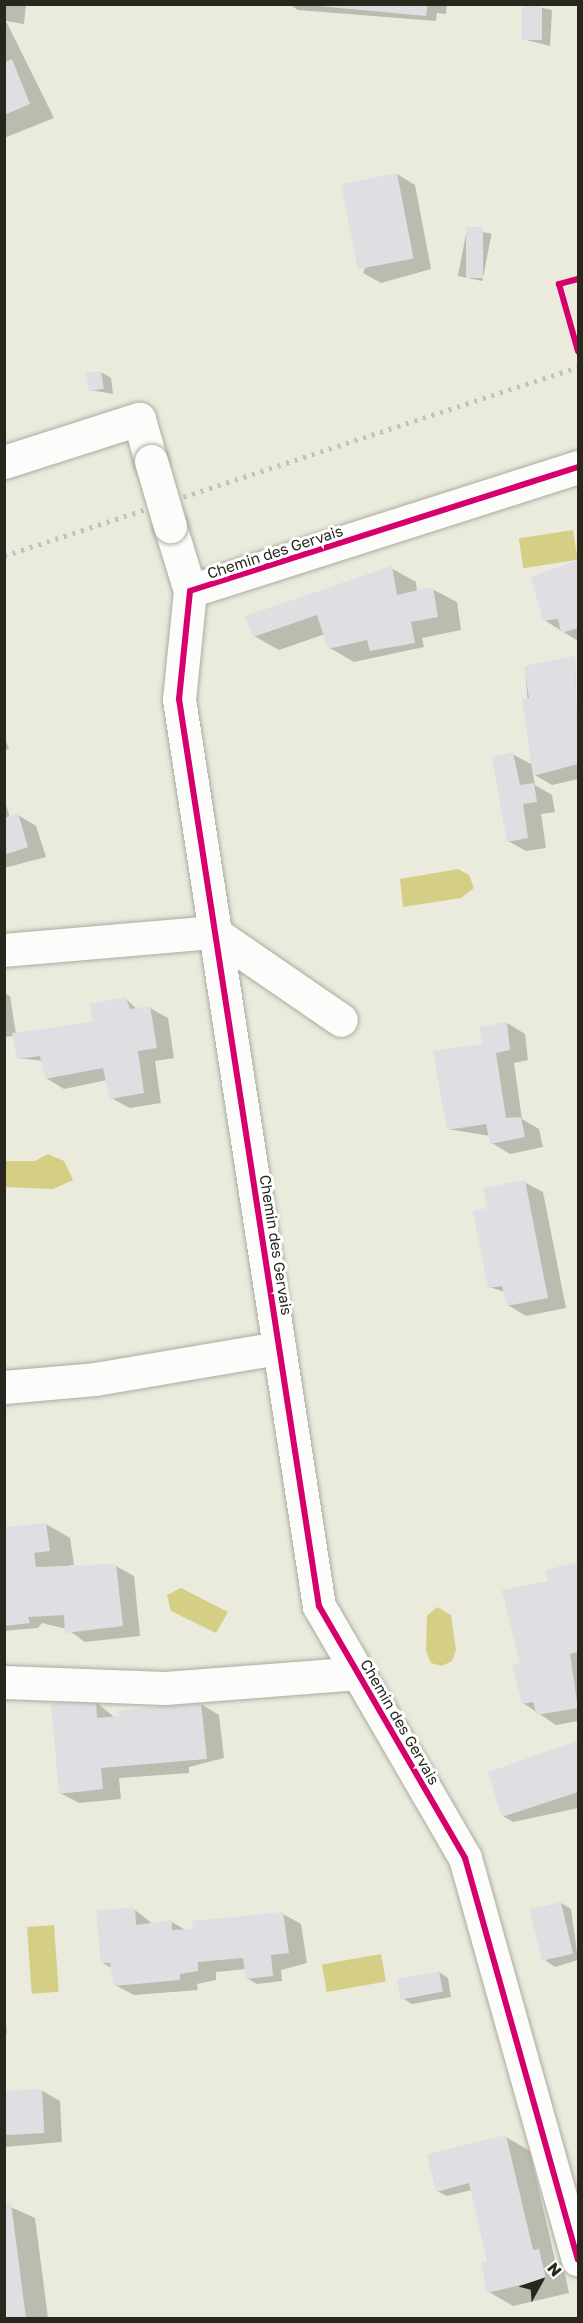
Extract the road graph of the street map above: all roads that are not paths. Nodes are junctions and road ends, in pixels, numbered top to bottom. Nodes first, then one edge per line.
1 (4, 462) edge
2 (579, 467) edge
3 (190, 591) junction
4 (213, 932) junction
5 (4, 950) edge
6 (341, 1020) dead end
7 (279, 1348) junction
8 (4, 1388) edge
9 (358, 1673) junction
10 (4, 1682) edge
11 (579, 2259) edge

1 - 3 street, bridge
2 - 3 street, Chemin des Gervais
3 - 4 street, Chemin des Gervais
4 - 5 street
4 - 6 street
4 - 7 street, Chemin des Gervais
7 - 8 street
7 - 9 street, Chemin des Gervais
9 - 10 street
9 - 11 street, Chemin des Gervais

